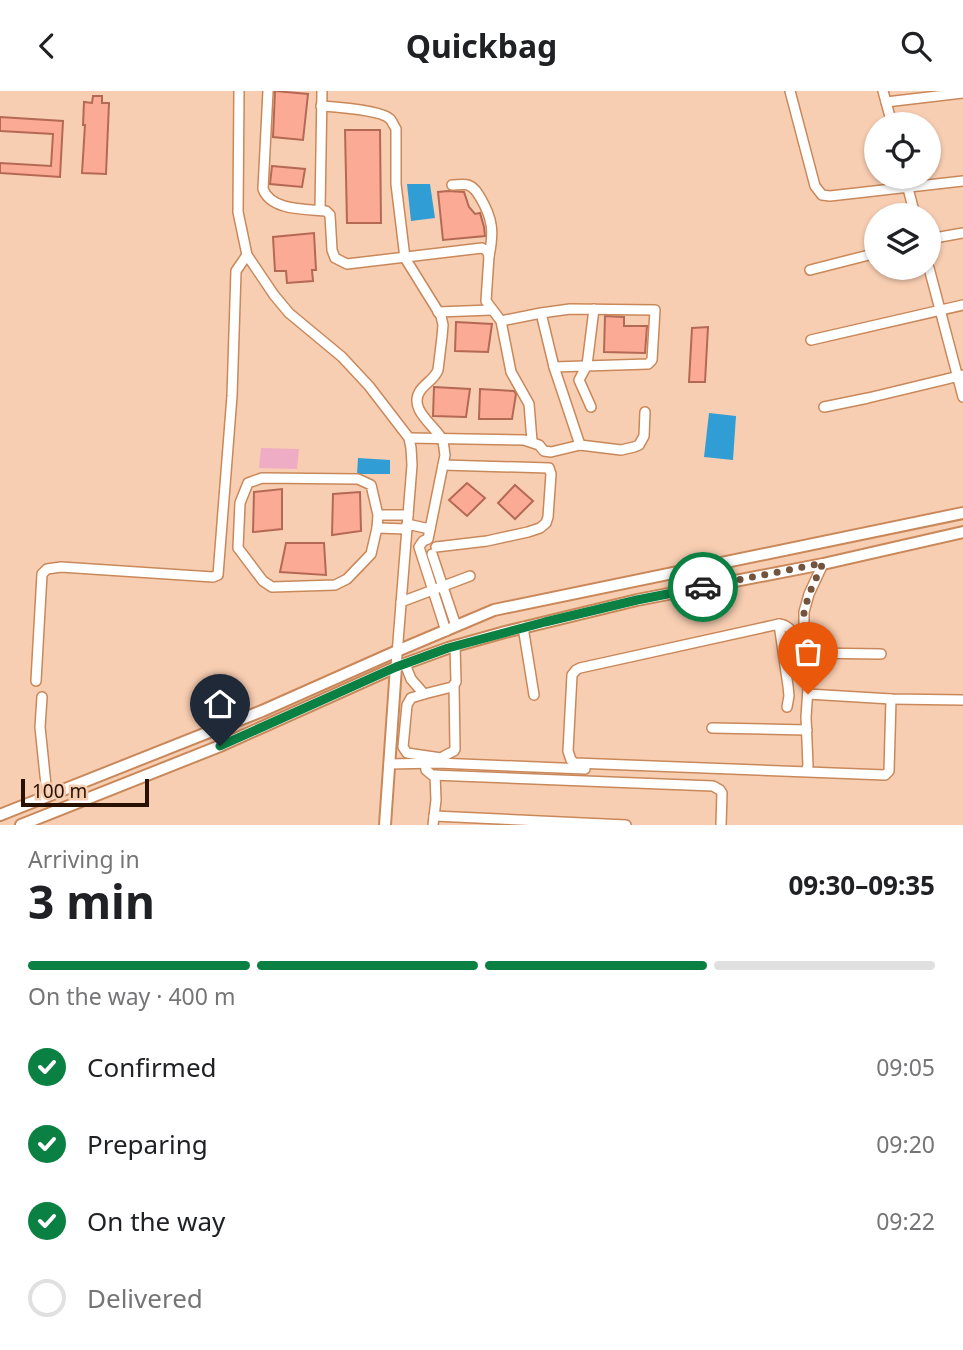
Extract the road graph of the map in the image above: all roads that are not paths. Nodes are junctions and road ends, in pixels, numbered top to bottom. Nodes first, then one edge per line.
1 (239, 91) edge
2 (268, 91) edge
3 (322, 91) edge
4 (790, 91) edge
5 (883, 91) edge
6 (963, 93) edge
7 (886, 102) junction
8 (321, 106) junction
9 (889, 112) edge
10 (963, 181) edge
11 (941, 184) edge
12 (452, 185) dead end
13 (898, 189) edge
14 (320, 210) junction
15 (963, 233) edge
16 (941, 237) edge
17 (247, 255) junction
18 (489, 256) junction
19 (864, 256) edge
20 (405, 258) junction
21 (810, 270) dead end
22 (932, 280) edge
23 (963, 305) edge
24 (594, 309) junction
25 (940, 309) junction
26 (491, 310) junction
27 (438, 311) junction
28 (541, 313) junction
29 (501, 321) junction
30 (811, 340) dead end
31 (586, 366) junction
32 (554, 367) junction
33 (960, 375) edge
34 (963, 397) edge
35 (591, 407) dead end
36 (824, 407) dead end
37 (645, 412) dead end
38 (409, 438) junction
39 (442, 439) junction
40 (532, 442) junction
41 (580, 445) junction
42 (544, 451) junction
43 (443, 465) junction
44 (549, 468) junction
45 (963, 513) edge
46 (379, 515) junction
47 (407, 523) junction
48 (377, 528) junction
49 (430, 529) junction
50 (963, 532) edge
51 (428, 539) junction
52 (430, 552) junction
53 (823, 563) junction
54 (470, 576) dead end
55 (438, 589) junction
56 (401, 603) junction
57 (779, 624) junction
58 (523, 627) junction
59 (451, 628) junction
60 (455, 646) junction
61 (808, 650) junction
62 (397, 651) junction
63 (881, 654) dead end
64 (400, 666) junction
65 (36, 681) dead end
66 (454, 685) junction
67 (424, 694) junction
68 (808, 694) junction
69 (534, 695) dead end
70 (42, 697) dead end
71 (891, 699) junction
72 (963, 700) edge
73 (787, 707) dead end
74 (712, 728) dead end
75 (807, 730) junction
76 (441, 762) junction
77 (389, 764) junction
78 (425, 764) junction
79 (590, 769) dead end
80 (806, 771) junction
81 (435, 775) junction
82 (47, 795) junction
83 (0, 815) edge
84 (433, 820) edge
85 (461, 821) edge
86 (21, 825) edge
87 (385, 825) edge
88 (626, 825) edge
89 (721, 825) edge

1 - 17 street
2 - 14 street
3 - 8 street
4 - 13 street
5 - 7 street
6 - 7 street
7 - 9 street
8 - 14 street
8 - 20 street
10 - 11 street
12 - 18 street
14 - 20 street
15 - 16 street
17 - 38 street
17 - 65 street
18 - 20 street
18 - 26 street
19 - 21 street
20 - 27 street
22 - 25 street
23 - 25 street
24 - 28 street
24 - 31 street
24 - 31 street
25 - 30 street
25 - 33 street
26 - 27 street
26 - 29 street
27 - 39 street
28 - 29 street
28 - 32 street
29 - 40 street
31 - 32 street
31 - 35 street
32 - 41 street
33 - 34 street
33 - 36 street
37 - 41 street
38 - 39 street
38 - 47 street
39 - 40 street
39 - 43 street
40 - 42 street
41 - 42 street
42 - 44 street
43 - 44 street
43 - 49 street
44 - 52 street
45 - 59 street
46 - 47 street
46 - 48 street
46 - 48 street
47 - 48 street
47 - 49 street
47 - 56 street
49 - 51 street
50 - 53 street
51 - 52 street
51 - 52 street
52 - 55 street
53 - 58 street
53 - 61 street
54 - 55 street
55 - 56 street
55 - 59 street
56 - 62 street
57 - 61 street
57 - 73 street
57 - 80 street
58 - 60 street
58 - 69 street
59 - 62 street
60 - 64 street
60 - 66 street
61 - 63 street
61 - 68 street
62 - 64 street
62 - 82 street
64 - 67 street
64 - 77 street
64 - 86 street
66 - 67 street
66 - 76 street
67 - 76 street
68 - 71 street
68 - 75 street
70 - 82 street
71 - 72 street
71 - 80 street
74 - 75 street
75 - 80 street
76 - 78 street
76 - 79 street
76 - 81 street
77 - 78 street
77 - 87 street
78 - 81 street
81 - 84 street
81 - 89 street
82 - 83 street
84 - 85 street
85 - 88 street

